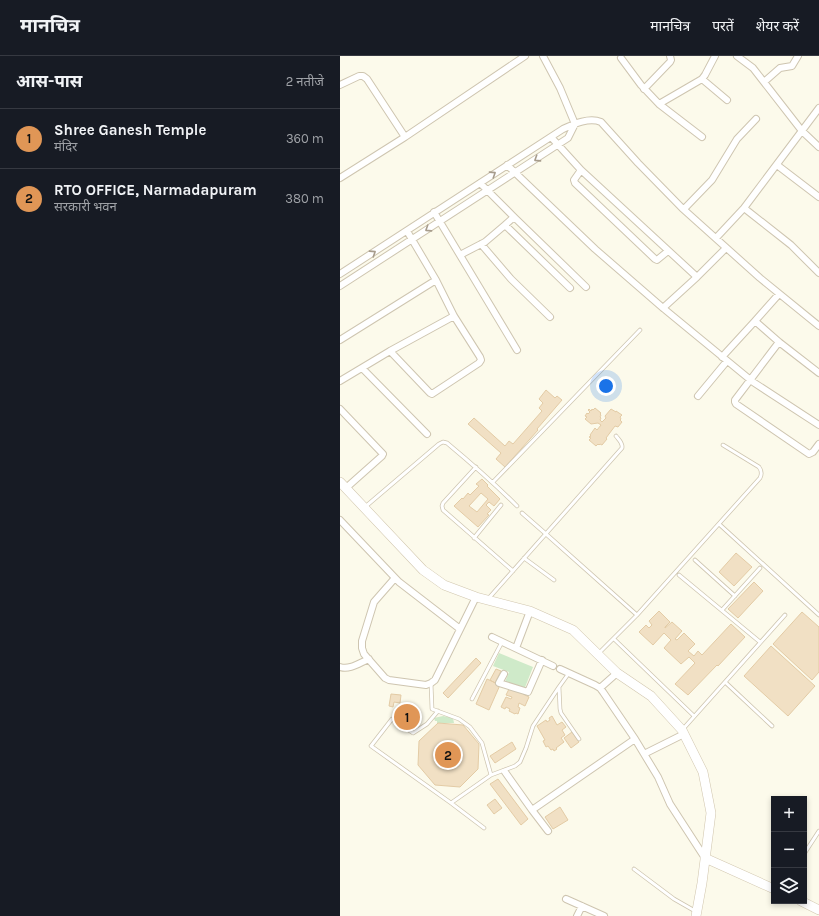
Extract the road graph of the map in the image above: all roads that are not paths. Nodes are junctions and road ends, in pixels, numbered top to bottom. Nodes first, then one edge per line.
1 (525, 56) edge
2 (543, 56) edge
3 (670, 56) edge
4 (715, 56) edge
5 (737, 56) edge
6 (798, 56) edge
7 (622, 58) dead end
8 (702, 79) junction
9 (764, 82) junction
10 (340, 85) edge
11 (644, 89) junction
12 (727, 100) dead end
13 (658, 104) junction
14 (819, 108) edge
15 (756, 120) dead end
16 (575, 124) junction
17 (802, 131) junction
18 (405, 137) junction
19 (551, 137) junction
20 (702, 137) dead end
21 (558, 145) junction
22 (819, 147) edge
23 (507, 165) junction
24 (777, 165) junction
25 (581, 170) junction
26 (515, 173) junction
27 (340, 178) edge
28 (480, 183) junction
29 (488, 190) junction
30 (819, 197) edge
31 (744, 208) junction
32 (684, 209) junction
33 (434, 212) junction
34 (514, 217) junction
35 (440, 221) junction
36 (505, 226) junction
37 (407, 231) junction
38 (716, 238) junction
39 (412, 240) junction
40 (481, 244) junction
41 (726, 248) junction
42 (668, 251) junction
43 (460, 255) junction
44 (818, 270) edge
45 (340, 274) edge
46 (697, 277) junction
47 (436, 280) junction
48 (340, 286) edge
49 (586, 287) dead end
50 (570, 288) dead end
51 (779, 294) junction
52 (663, 308) junction
53 (454, 316) junction
54 (550, 317) dead end
55 (755, 321) junction
56 (819, 326) edge
57 (640, 330) dead end
58 (340, 340) edge
59 (778, 342) junction
60 (517, 350) dead end
61 (390, 351) junction
62 (725, 359) junction
63 (362, 368) junction
64 (819, 373) edge
65 (750, 380) junction
66 (340, 381) edge
67 (698, 396) dead end
68 (340, 409) edge
69 (819, 425) edge
70 (427, 434) dead end
71 (616, 436) dead end
72 (819, 444) edge
73 (723, 445) dead end
74 (476, 467) junction
75 (493, 482) junction
76 (343, 485) edge
77 (501, 505) dead end
78 (517, 506) dead end
79 (364, 508) junction
80 (522, 513) dead end
81 (340, 520) edge
82 (719, 524) junction
83 (546, 534) junction
84 (474, 538) junction
85 (524, 558) junction
86 (695, 560) dead end
87 (760, 568) dead end
88 (513, 571) junction
89 (680, 575) dead end
90 (395, 578) junction
91 (554, 580) dead end
92 (735, 596) junction
93 (476, 597) junction
94 (487, 600) junction
95 (722, 610) junction
96 (530, 611) junction
97 (637, 615) junction
98 (784, 615) dead end
99 (819, 615) edge
100 (460, 629) junction
101 (492, 637) dead end
102 (614, 639) junction
103 (502, 642) junction
104 (760, 642) junction
105 (516, 648) junction
106 (598, 654) junction
107 (369, 659) junction
108 (542, 660) junction
109 (554, 666) dead end
110 (340, 667) edge
111 (560, 669) dead end
112 (569, 673) junction
113 (617, 673) junction
114 (504, 674) dead end
115 (725, 682) junction
116 (431, 683) junction
117 (560, 687) junction
118 (600, 688) junction
119 (472, 699) dead end
120 (438, 711) junction
121 (694, 716) junction
122 (772, 726) dead end
123 (683, 732) junction
124 (579, 739) dead end
125 (635, 739) junction
126 (644, 754) junction
127 (505, 772) dead end
128 (491, 775) junction
129 (450, 803) junction
130 (532, 810) junction
131 (484, 828) dead end
132 (548, 831) dead end
133 (819, 831) edge
134 (807, 849) edge
135 (705, 858) junction
136 (634, 869) dead end
137 (771, 888) edge
138 (566, 899) dead end
139 (807, 904) edge
140 (582, 906) junction
141 (819, 910) edge
142 (696, 914) edge
143 (577, 916) edge
144 (604, 916) edge

1 - 18 street
2 - 16 street
3 - 11 street
4 - 8 street
5 - 9 street
6 - 9 street
7 - 11 street
8 - 12 street
8 - 13 street
9 - 17 street
10 - 18 street
11 - 13 street
13 - 20 street
14 - 17 street
15 - 32 street
16 - 19 street
16 - 21 street
16 - 32 street
17 - 22 street
17 - 24 street
18 - 27 street
19 - 21 street
19 - 23 street
21 - 25 street
21 -> 26 street
23 - 26 street
28 -> 23 street
24 - 30 street
24 - 31 street
25 - 42 street
25 - 42 street
26 - 29 street
26 - 52 street
28 - 29 street
28 - 33 street
29 - 34 street
29 - 35 street
31 - 38 street
31 - 44 street
32 - 38 street
33 - 35 street
33 - 37 street
34 - 36 street
34 - 49 street
35 -> 39 street
35 - 43 street
36 - 40 street
36 - 50 street
37 - 39 street
45 -> 37 street
38 - 41 street
39 - 47 street
39 - 48 street
40 - 43 street
40 - 54 street
41 - 46 street
41 - 51 street
42 - 46 street
43 - 60 street
46 - 52 street
47 - 53 street
47 - 58 street
51 - 55 street
51 - 56 street
52 - 62 street
53 - 61 street
53 - 61 street
55 - 59 street
55 - 62 street
57 - 75 lane
59 - 64 street
59 - 65 street
61 - 63 street
62 - 65 street
62 - 67 street
63 - 66 street
63 - 70 street
65 - 69 street
65 - 72 street
68 - 76 street
71 - 83 lane
73 - 82 lane
74 - 75 lane
74 - 79 lane
74 - 84 lane
75 - 78 lane
76 - 79 main road
77 - 84 lane
79 - 93 main road
80 - 83 lane
81 - 90 street
82 - 97 lane
82 - 99 lane
83 - 85 lane
83 - 97 lane
84 - 88 lane
85 - 88 lane
85 - 91 lane
86 - 92 lane
87 - 92 lane
88 - 94 lane
89 - 95 lane
90 - 100 street
90 - 107 street
92 - 95 lane
93 - 94 main road
93 - 100 street
94 - 96 main road
95 - 104 lane
96 - 105 street
96 - 106 main road
97 - 102 lane
98 - 104 lane
100 - 116 street
101 - 103 street
102 - 106 lane
102 - 121 lane
103 - 105 street
103 - 119 lane
104 - 115 lane
105 - 108 street
106 - 113 main road
107 - 110 street
107 - 116 street
108 - 109 street
108 - 114 street
111 - 112 street
112 - 117 lane
112 - 118 street
113 - 118 street
113 - 123 main road
115 - 121 lane
115 - 122 lane
116 - 120 lane
117 - 124 lane
117 - 128 lane
118 - 125 street
120 - 128 lane
120 - 129 lane
121 - 123 lane
123 - 126 street
123 - 135 main road
125 - 126 street
125 - 130 street
126 - 135 street
127 - 130 street
128 - 129 lane
129 - 131 lane
130 - 132 street
133 - 134 lane
135 - 137 main road
135 - 142 main road
136 - 142 lane
138 - 140 street
139 - 141 main road
140 - 143 street
140 - 144 street

